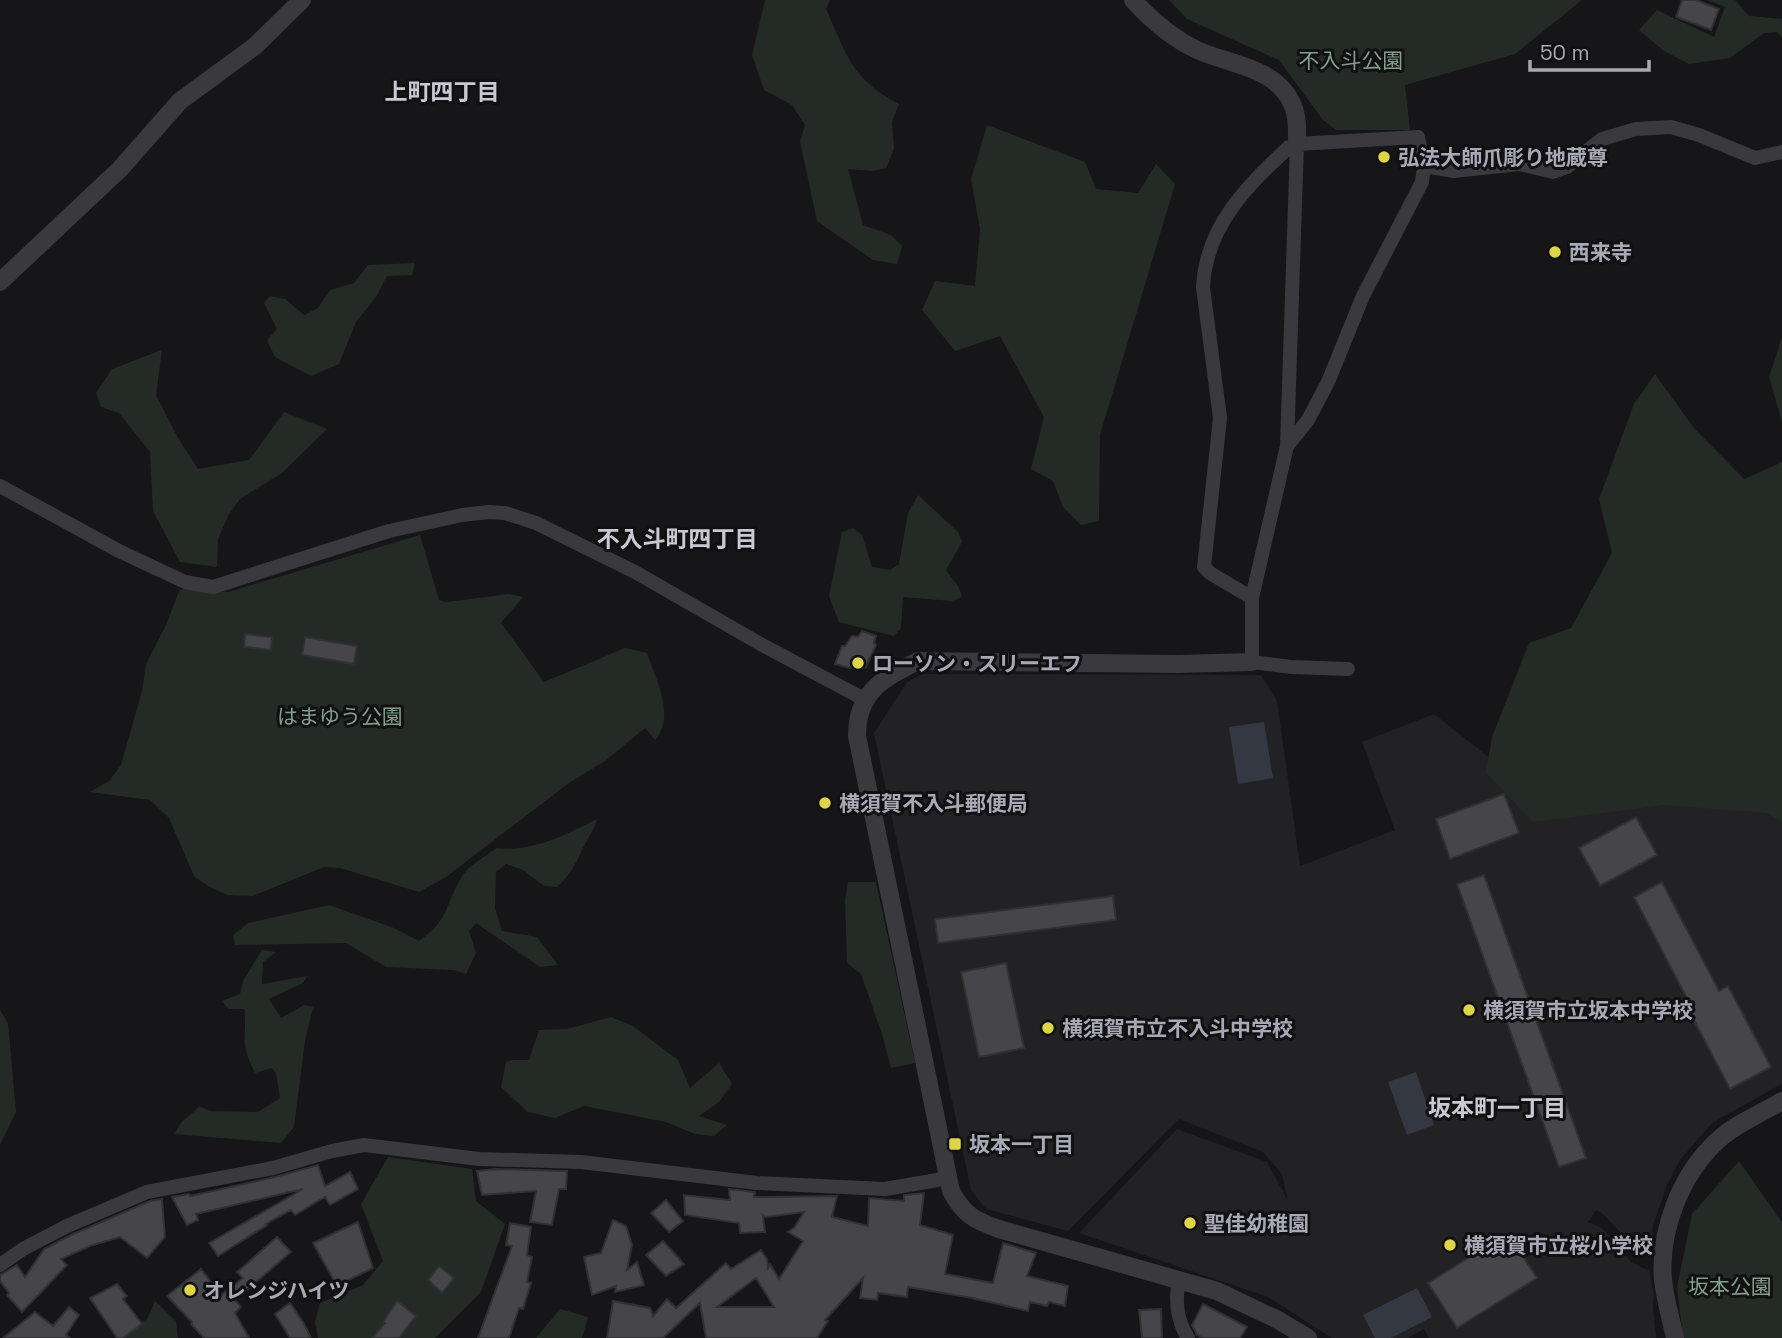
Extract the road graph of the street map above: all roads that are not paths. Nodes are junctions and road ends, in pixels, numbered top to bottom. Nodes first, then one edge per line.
1 (302, 0) edge
2 (1133, 0) edge
3 (1297, 144) junction
4 (1782, 152) edge
5 (1424, 166) junction
6 (0, 282) edge
7 (1287, 446) junction
8 (0, 486) edge
9 (1252, 598) junction
10 (1252, 662) junction
11 (1348, 669) dead end
12 (864, 699) junction
13 (1782, 1101) edge
14 (948, 1178) junction
15 (0, 1265) edge
16 (1179, 1279) junction
17 (1188, 1338) edge
18 (1308, 1338) edge
19 (1675, 1338) edge

1 - 6 street
2 - 3 street
3 - 5 street
3 - 7 street
3 - 9 street
4 - 5 street
5 - 7 street
7 - 9 street
8 - 12 street
9 - 10 street
10 - 11 street
10 - 12 street
12 - 14 street
13 - 19 street
14 - 15 street
14 - 16 street
16 - 17 street
16 - 18 street

